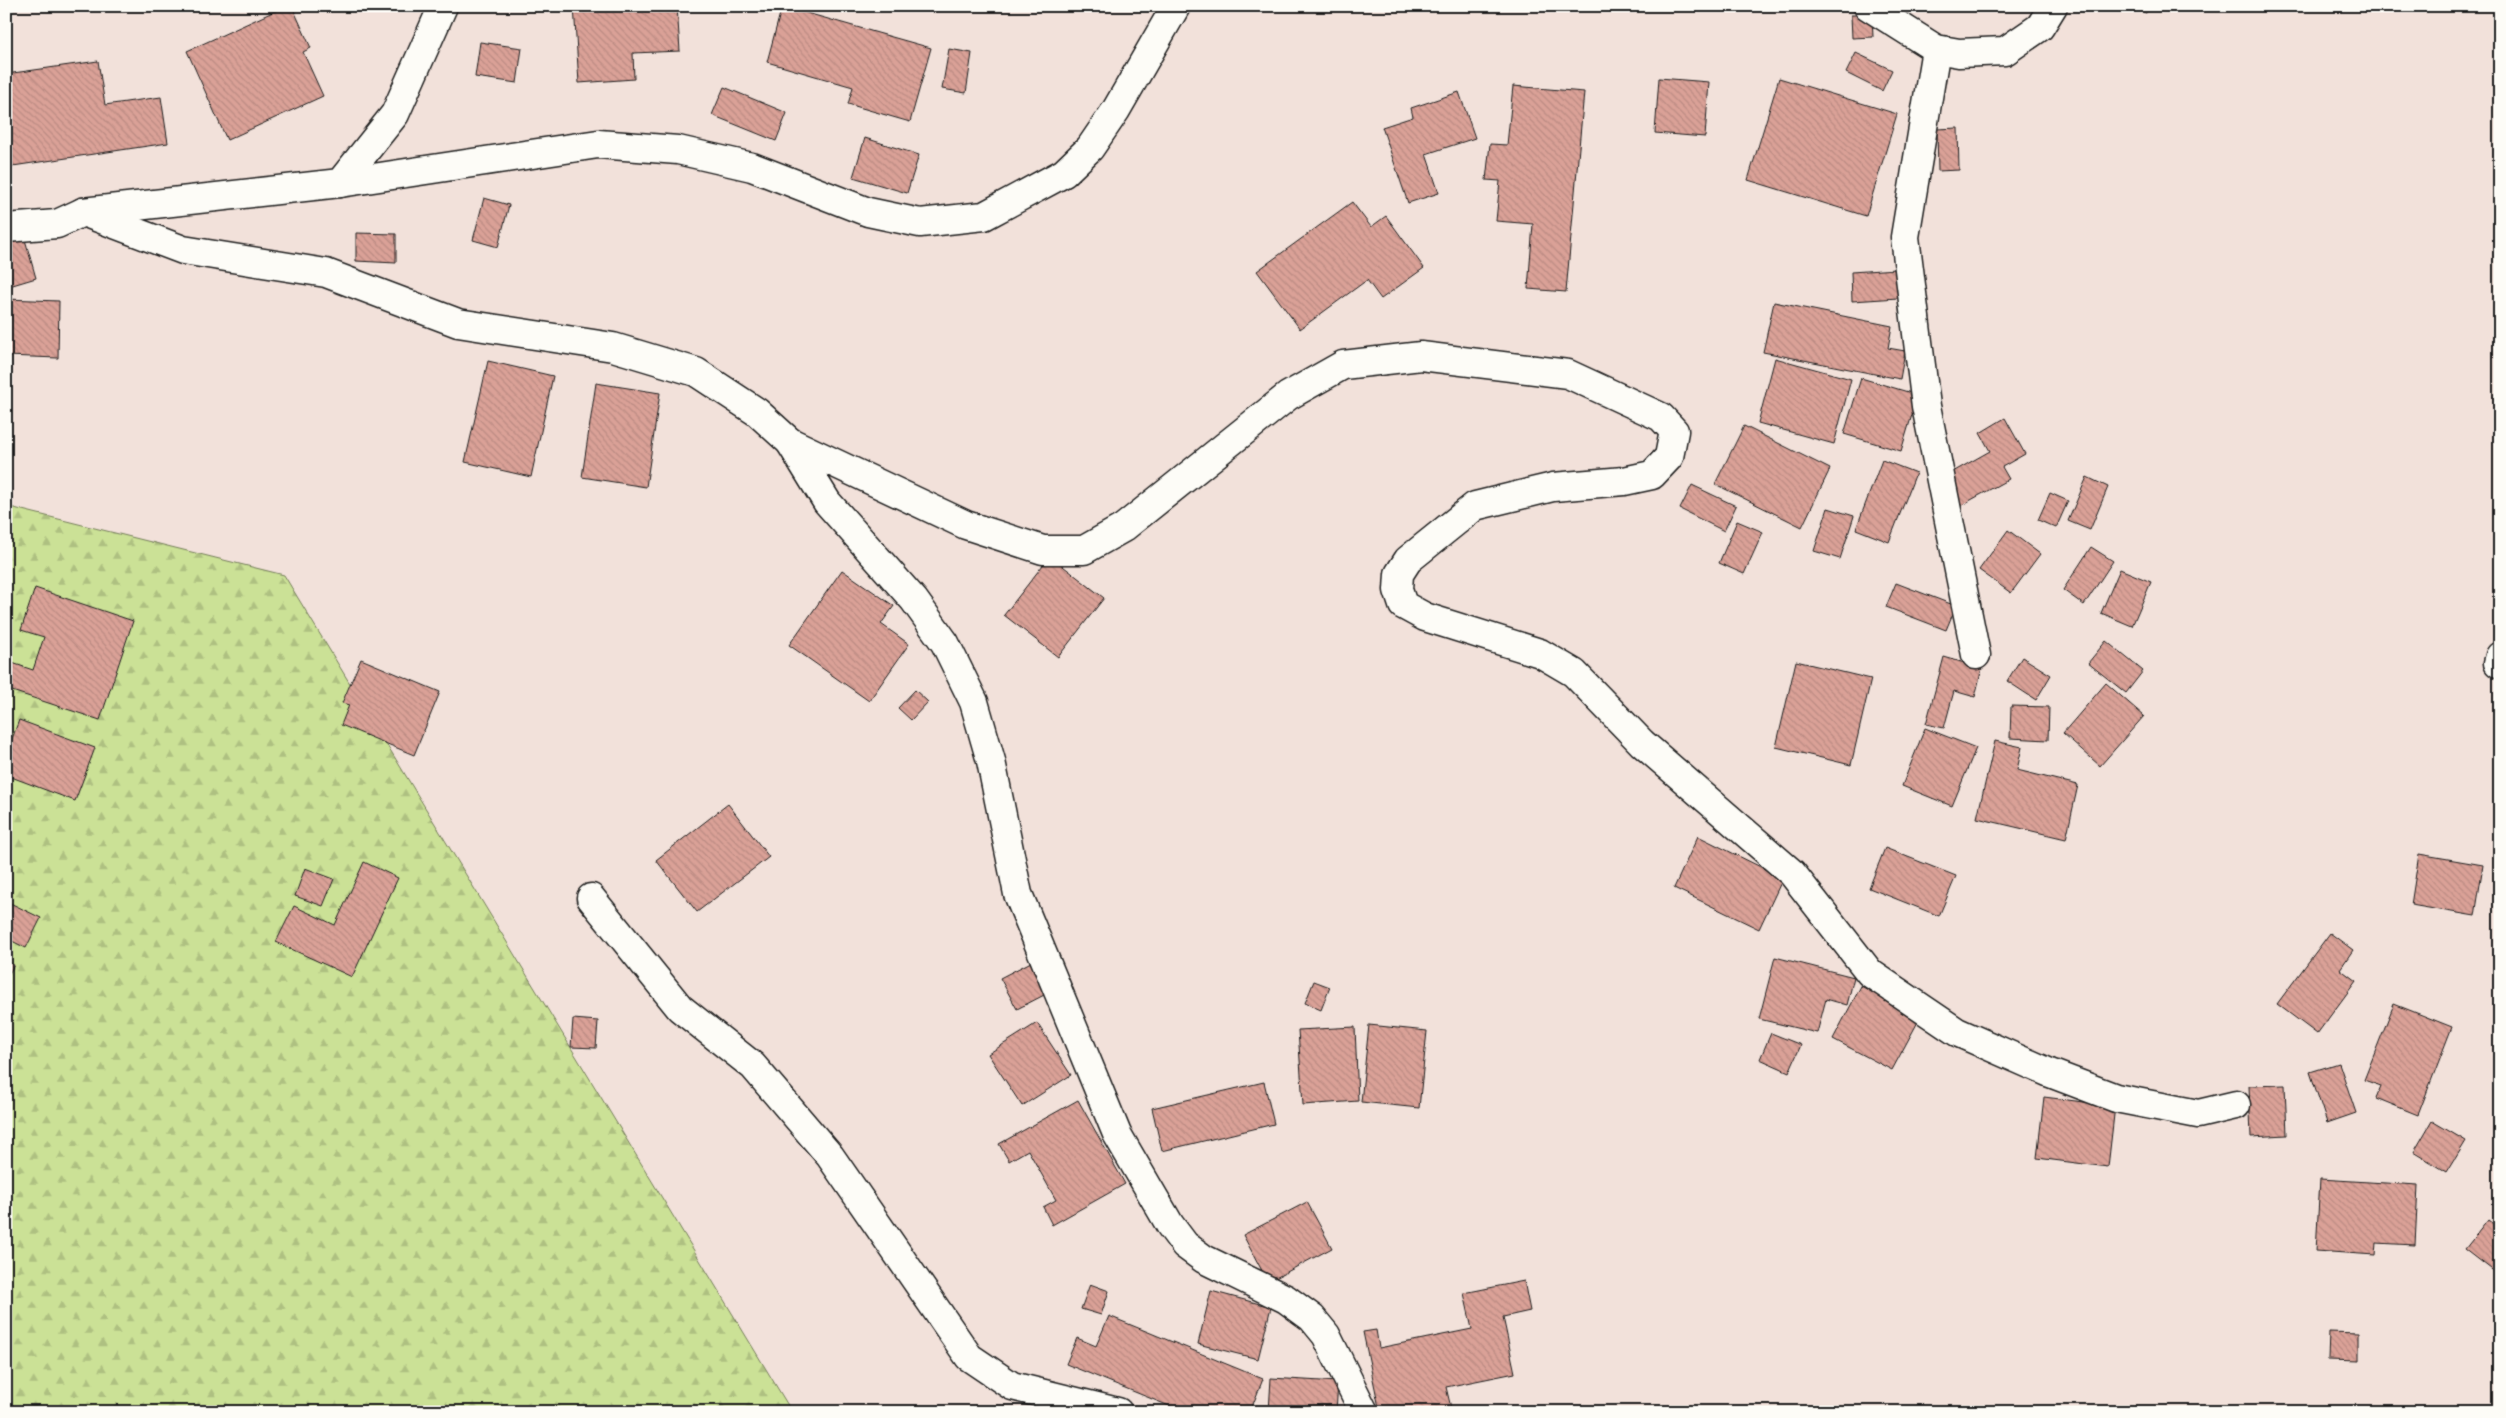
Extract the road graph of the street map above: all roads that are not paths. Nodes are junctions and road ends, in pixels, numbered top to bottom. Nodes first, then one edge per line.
1 (443, 6) edge
2 (1176, 6) edge
3 (1868, 6) edge
4 (2053, 6) edge
5 (1936, 48) junction
6 (340, 183) junction
7 (83, 212) junction
8 (6, 228) edge
9 (790, 442) junction
10 (1976, 655) dead end
11 (591, 898) dead end
12 (2236, 1105) dead end
13 (1118, 1412) edge
14 (1364, 1412) edge

1 - 6 street
2 - 6 street
3 - 5 street
4 - 5 street
5 - 10 street
6 - 7 street
7 - 8 street
7 - 9 street
9 - 12 street
9 - 14 street
11 - 13 street

